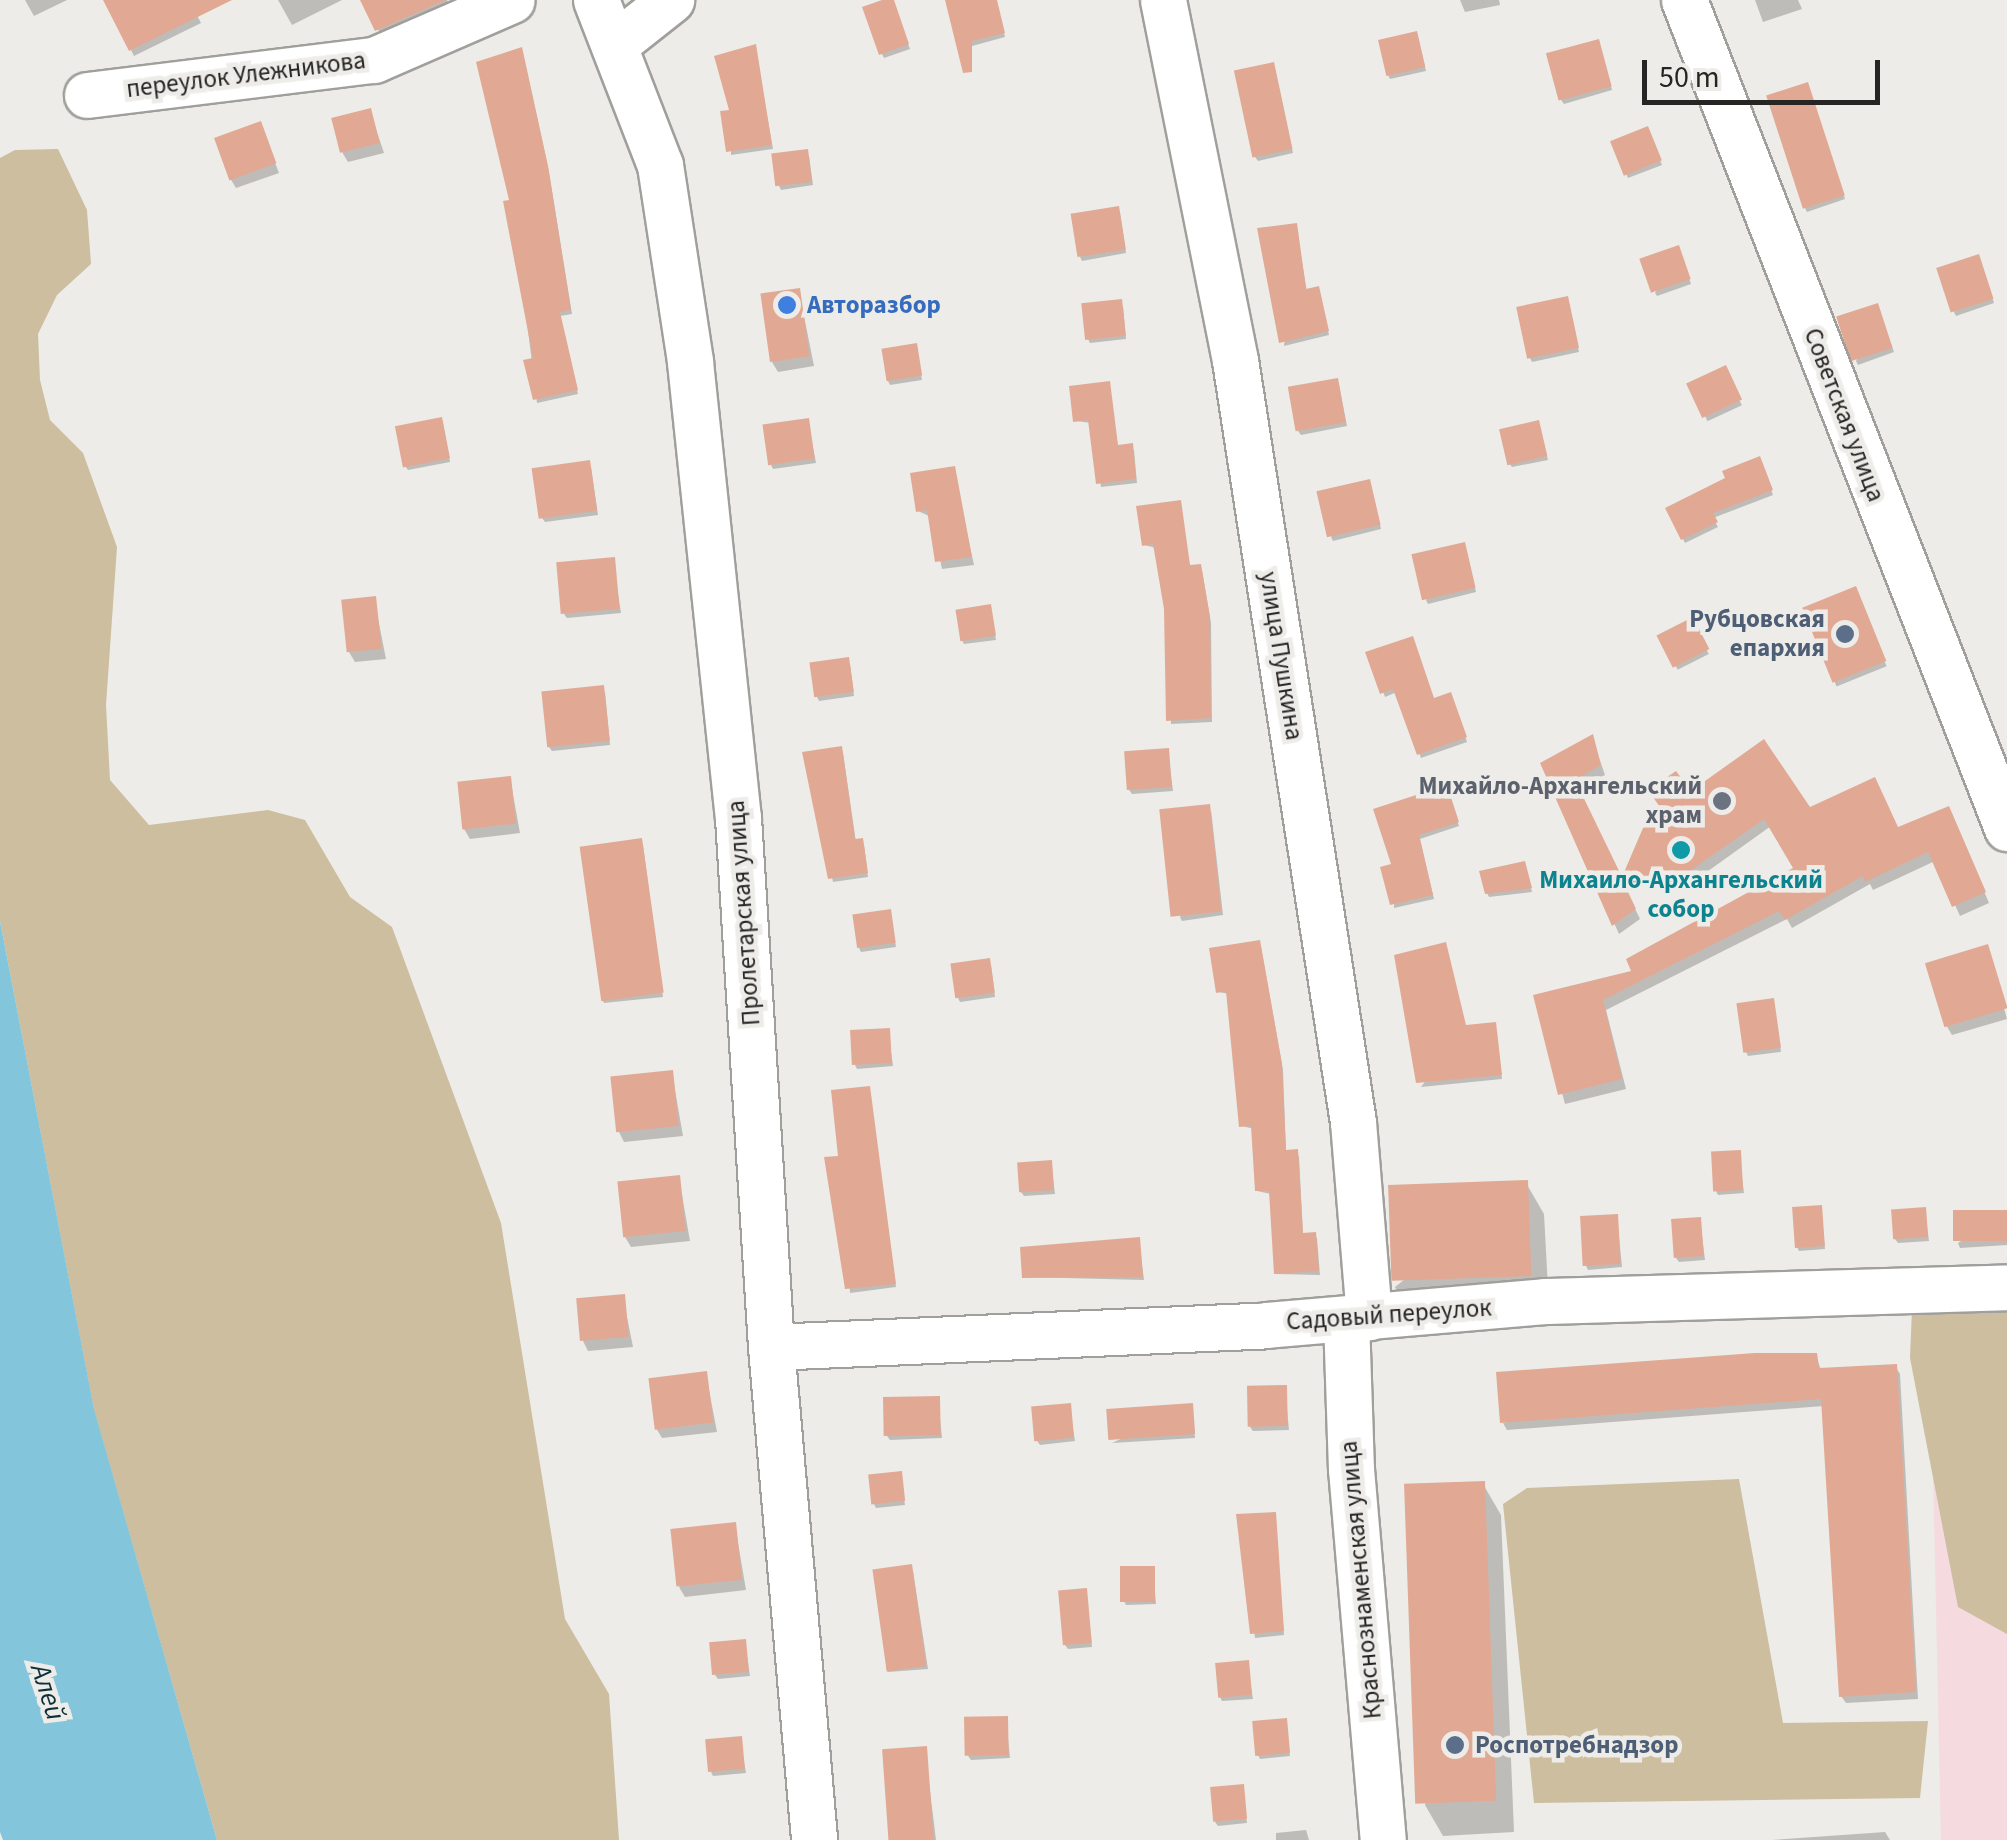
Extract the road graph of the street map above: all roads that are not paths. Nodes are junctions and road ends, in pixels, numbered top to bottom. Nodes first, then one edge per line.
1 (512, 0) edge
2 (596, 0) edge
3 (671, 0) edge
4 (1163, 0) edge
5 (1684, 0) edge
6 (614, 45) junction
7 (87, 96) dead end
8 (2007, 828) edge
9 (2007, 1287) edge
10 (1358, 1318) junction
11 (771, 1347) junction
12 (814, 1840) edge
13 (1383, 1840) edge

1 - 7 street, переулок Улежникова
2 - 6 street, Пролетарская улица
3 - 6 street
4 - 10 street, улица Пушкина
5 - 8 street, Советская улица
6 - 11 street, Пролетарская улица
9 - 10 street, Садовый переулок
10 - 11 street, Садовый переулок
10 - 13 street, Краснознаменская улица
11 - 12 street, Пролетарская улица

